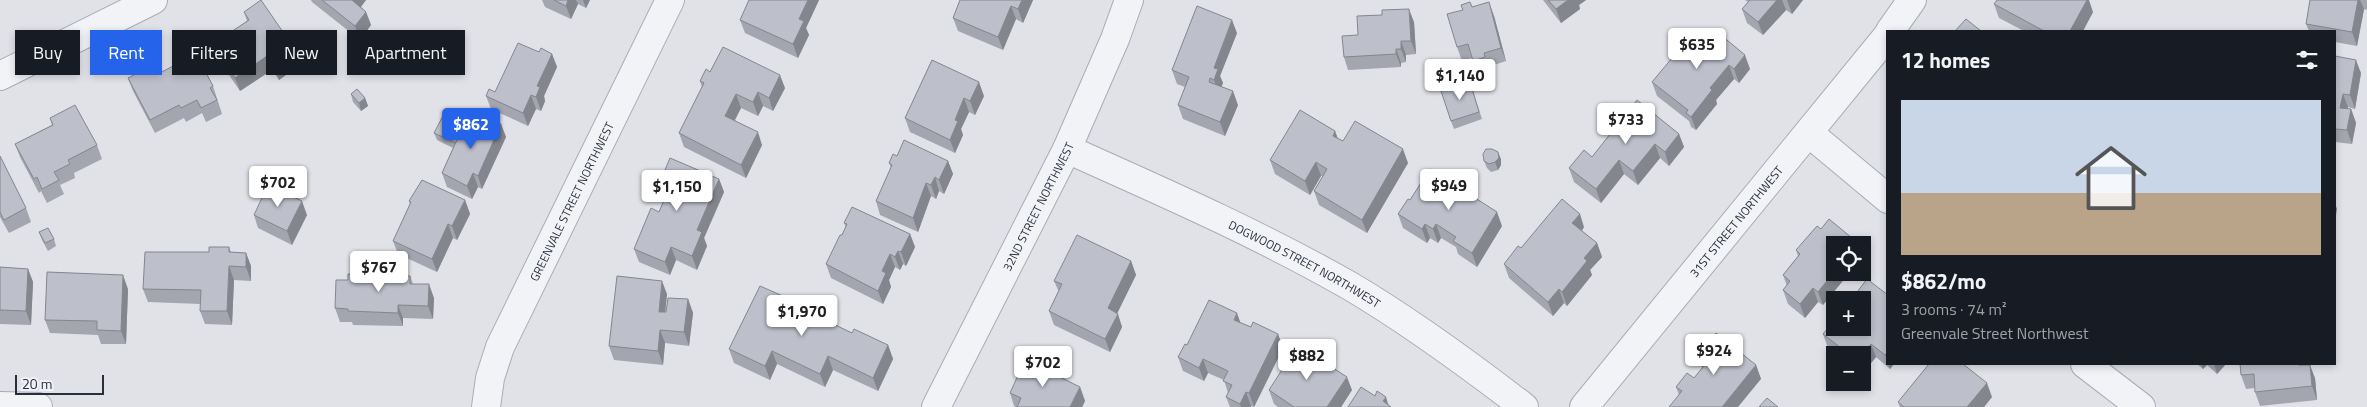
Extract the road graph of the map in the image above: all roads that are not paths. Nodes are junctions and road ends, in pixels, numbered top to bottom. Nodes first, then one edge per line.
1 (153, 0) edge
2 (670, 0) edge
3 (1129, 0) edge
4 (1912, 0) edge
5 (1891, 30) edge
6 (1886, 37) edge
7 (0, 76) edge
8 (1809, 133) junction
9 (1067, 149) junction
10 (1886, 197) edge
11 (2086, 365) edge
12 (0, 406) edge
13 (38, 407) edge
14 (486, 407) edge
15 (936, 407) edge
16 (1524, 407) edge
17 (1584, 407) edge
18 (2141, 407) edge

1 - 7 street
2 - 14 street, GREENVALE STREET NORTHWEST
3 - 9 street, 32ND STREET NORTHWEST
4 - 5 street
6 - 8 street, 31ST STREET NORTHWEST
8 - 10 street
8 - 17 street, 31ST STREET NORTHWEST
9 - 15 street, 32ND STREET NORTHWEST
9 - 16 street, DOGWOOD STREET NORTHWEST
11 - 18 street
12 - 13 street

